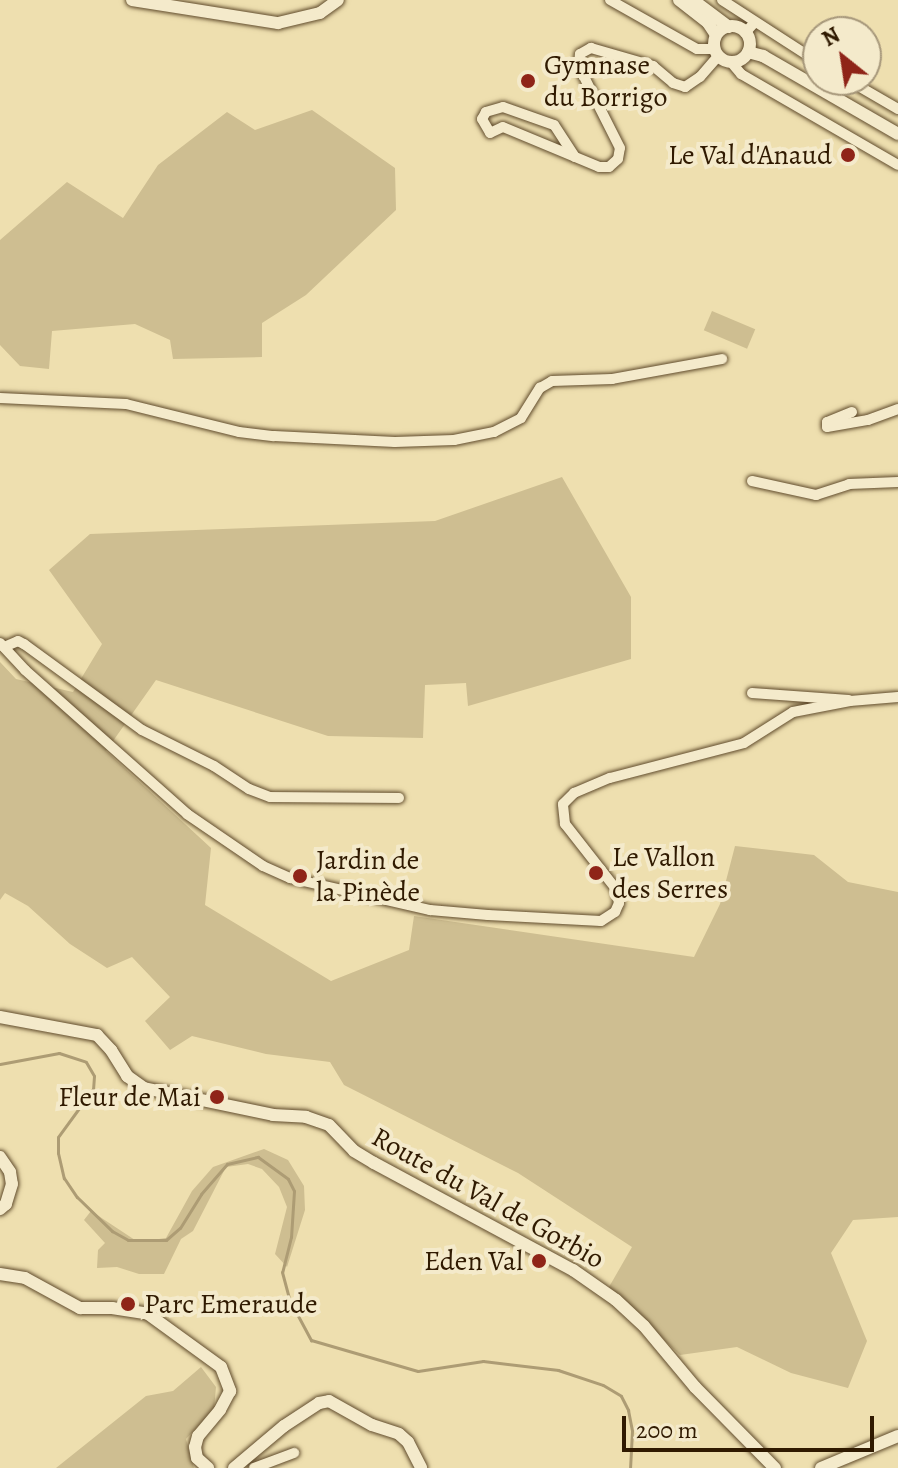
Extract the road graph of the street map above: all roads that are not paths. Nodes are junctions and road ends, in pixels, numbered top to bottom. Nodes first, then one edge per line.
1 (132, 0) edge
2 (338, 0) edge
3 (610, 0) edge
4 (679, 0) edge
5 (693, 0) edge
6 (722, 0) edge
7 (729, 27) junction
8 (750, 28) junction
9 (716, 47) junction
10 (748, 52) junction
11 (802, 54) edge
12 (731, 62) junction
13 (876, 96) edge
14 (898, 109) edge
15 (898, 134) edge
16 (575, 157) junction
17 (898, 165) edge
18 (722, 359) dead end
19 (0, 398) edge
20 (898, 409) edge
21 (852, 412) dead end
22 (752, 481) dead end
23 (898, 482) edge
24 (2, 645) edge
25 (752, 693) dead end
26 (898, 697) edge
27 (850, 701) junction
28 (399, 798) dead end
29 (0, 1017) edge
30 (0, 1157) edge
31 (0, 1209) edge
32 (0, 1274) edge
33 (898, 1436) edge
34 (294, 1453) dead end
35 (208, 1468) edge
36 (234, 1468) edge
37 (254, 1468) edge
38 (421, 1468) edge
39 (775, 1468) edge
40 (821, 1468) edge

1 - 2 street
3 - 9 street
4 - 9 street
5 - 7 street
6 - 8 street
7 - 8 street
7 - 9 street
8 - 10 street
8 - 11 street
9 - 12 street
9 - 16 street
10 - 12 street
10 - 15 street
12 - 17 street
13 - 14 street
16 - 16 street
18 - 19 street
20 - 21 street
22 - 23 street
24 - 27 street
24 - 28 street
25 - 27 street
26 - 27 street
29 - 39 street, Route du Val de Gorbio
30 - 31 street
32 - 35 street
33 - 40 street
34 - 37 street
36 - 38 street

